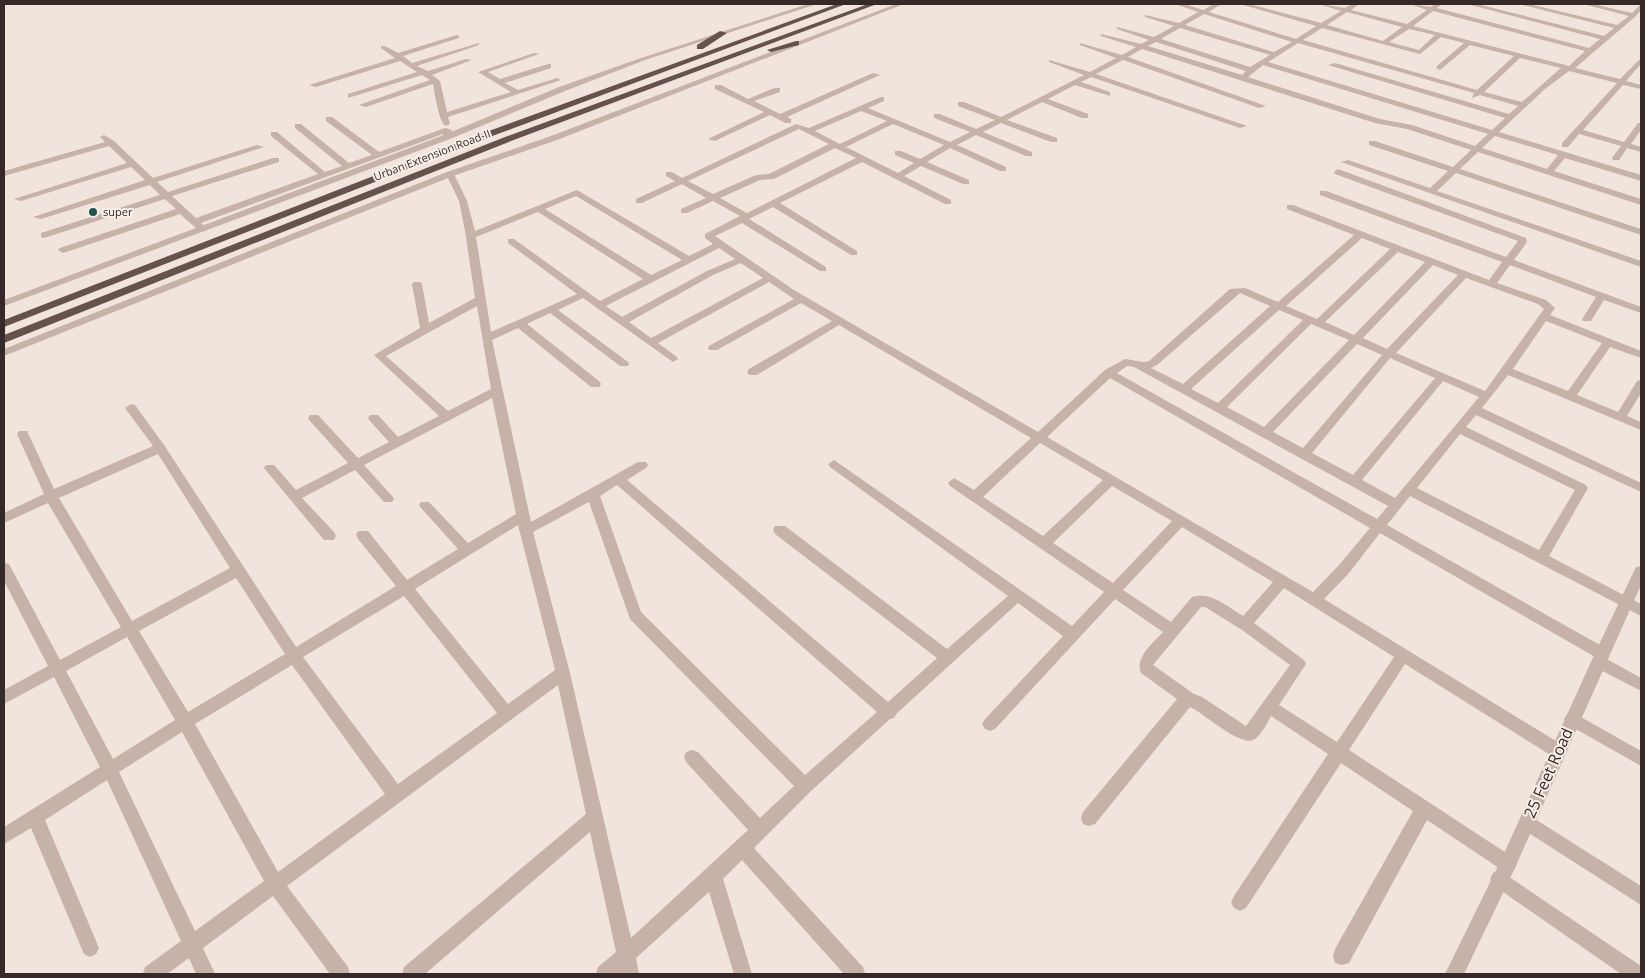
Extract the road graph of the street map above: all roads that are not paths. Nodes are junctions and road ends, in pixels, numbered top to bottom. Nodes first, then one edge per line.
1 (814, 4) edge
2 (843, 4) edge
3 (874, 4) edge
4 (901, 4) edge
5 (1178, 4) edge
6 (1218, 4) edge
7 (1243, 4) edge
8 (1322, 4) edge
9 (1356, 4) edge
10 (1413, 4) edge
11 (1439, 4) edge
12 (1470, 4) edge
13 (1522, 4) edge
14 (1586, 4) edge
15 (1641, 6) edge
16 (1432, 9) junction
17 (1346, 10) junction
18 (1205, 12) junction
19 (1634, 15) junction
20 (1146, 16) dead end
21 (1180, 25) junction
22 (1407, 25) junction
23 (1322, 27) junction
24 (1618, 27) junction
25 (1119, 28) dead end
26 (723, 33) junction
27 (1441, 34) junction
28 (1103, 35) dead end
29 (457, 37) dead end
30 (1604, 38) junction
31 (1155, 39) junction
32 (1298, 41) junction
33 (1469, 42) junction
34 (796, 43) junction
35 (1384, 43) junction
36 (477, 44) dead end
37 (1082, 44) dead end
38 (383, 47) dead end
39 (1142, 47) junction
40 (1590, 50) junction
41 (536, 54) dead end
42 (1276, 55) junction
43 (1519, 55) junction
44 (399, 57) junction
45 (1122, 58) junction
46 (468, 60) dead end
47 (1641, 60) edge
48 (1051, 61) dead end
49 (1263, 63) junction
50 (412, 65) junction
51 (1332, 65) dead end
52 (548, 66) dead end
53 (1440, 68) dead end
54 (1571, 68) junction
55 (1251, 70) junction
56 (426, 73) junction
57 (1090, 74) junction
58 (876, 75) dead end
59 (1243, 78) junction
60 (436, 80) junction
61 (556, 80) dead end
62 (1351, 80) junction
63 (1621, 81) junction
64 (499, 82) junction
65 (1074, 82) junction
66 (313, 85) dead end
67 (718, 86) dead end
68 (1641, 86) edge
69 (777, 90) dead end
70 (517, 93) junction
71 (1479, 93) junction
72 (1106, 94) dead end
73 (351, 96) dead end
74 (881, 99) dead end
75 (1040, 99) junction
76 (748, 102) junction
77 (961, 104) dead end
78 (1465, 104) junction
79 (363, 105) dead end
80 (1523, 105) junction
81 (1262, 106) dead end
82 (862, 108) junction
83 (771, 112) junction
84 (443, 116) junction
85 (937, 116) dead end
86 (1084, 116) dead end
87 (781, 117) junction
88 (1510, 117) junction
89 (329, 119) dead end
90 (528, 120) junction
91 (1000, 120) junction
92 (893, 121) junction
93 (1641, 125) edge
94 (298, 126) dead end
95 (799, 126) junction
96 (1243, 126) dead end
97 (809, 131) junction
98 (1578, 131) junction
99 (976, 132) junction
100 (1493, 133) junction
101 (274, 134) dead end
102 (448, 134) junction
103 (104, 137) dead end
104 (508, 139) junction
105 (712, 139) dead end
106 (1054, 140) dead end
107 (1372, 142) dead end
108 (111, 144) junction
109 (950, 145) junction
110 (1565, 145) dead end
111 (1626, 145) junction
112 (260, 146) dead end
113 (837, 146) junction
114 (1475, 149) junction
115 (1641, 150) edge
116 (898, 153) dead end
117 (1029, 154) dead end
118 (377, 155) junction
119 (1564, 155) junction
120 (864, 158) junction
121 (1616, 158) dead end
122 (276, 160) dead end
123 (1345, 162) dead end
124 (920, 163) junction
125 (133, 164) junction
126 (347, 166) junction
127 (1003, 168) dead end
128 (1453, 170) junction
129 (1338, 172) dead end
130 (1549, 172) junction
131 (4, 174) edge
132 (450, 174) junction
133 (669, 174) dead end
134 (324, 175) junction
135 (899, 176) junction
136 (1641, 178) edge
137 (151, 181) junction
138 (682, 181) junction
139 (966, 182) dead end
140 (1431, 192) junction
141 (1323, 193) dead end
142 (166, 196) junction
143 (712, 198) junction
144 (18, 199) dead end
145 (638, 201) dead end
146 (948, 202) dead end
147 (1641, 202) edge
148 (773, 203) junction
149 (1290, 207) dead end
150 (538, 208) junction
151 (182, 210) junction
152 (684, 211) dead end
153 (38, 217) dead end
154 (745, 218) junction
155 (194, 222) junction
156 (202, 229) junction
157 (1641, 232) edge
158 (1362, 233) junction
159 (44, 236) dead end
160 (470, 236) junction
161 (511, 241) dead end
162 (720, 244) junction
163 (1397, 247) junction
164 (63, 250) dead end
165 (854, 252) dead end
166 (742, 259) junction
167 (689, 260) junction
168 (1510, 260) junction
169 (1432, 261) junction
170 (1641, 264) edge
171 (823, 269) dead end
172 (1464, 274) junction
173 (770, 278) junction
174 (650, 279) junction
175 (417, 284) dead end
176 (1491, 284) junction
177 (585, 294) junction
178 (1602, 296) junction
179 (801, 299) junction
180 (480, 300) junction
181 (4, 303) edge
182 (600, 305) junction
183 (1278, 306) junction
184 (551, 309) junction
185 (1641, 310) edge
186 (1544, 316) junction
187 (1587, 319) dead end
188 (622, 321) junction
189 (839, 321) junction
190 (1314, 321) junction
191 (4, 324) edge
192 (520, 324) junction
193 (425, 329) junction
194 (486, 338) junction
195 (4, 339) edge
196 (1356, 339) junction
197 (651, 342) junction
198 (1608, 342) junction
199 (713, 348) dead end
200 (1389, 353) junction
201 (4, 354) edge
202 (1641, 355) edge
203 (673, 359) dead end
204 (624, 364) dead end
205 (1137, 364) junction
206 (1506, 370) junction
207 (753, 372) dead end
208 (1109, 373) junction
209 (1442, 376) junction
210 (595, 384) dead end
211 (1641, 384) edge
212 (1184, 389) junction
213 (496, 391) junction
214 (1487, 396) junction
215 (1570, 397) junction
216 (131, 408) dead end
217 (1219, 408) junction
218 (1474, 409) junction
219 (447, 416) junction
220 (314, 418) dead end
221 (374, 418) dead end
222 (1620, 418) junction
223 (1641, 426) edge
224 (1459, 428) junction
225 (23, 434) dead end
226 (1264, 434) junction
227 (1040, 438) junction
228 (396, 443) junction
229 (160, 448) junction
230 (1304, 455) junction
231 (356, 464) junction
232 (834, 464) dead end
233 (642, 465) dead end
234 (270, 468) dead end
235 (618, 479) junction
236 (1111, 480) junction
237 (1354, 482) junction
238 (954, 483) dead end
239 (1641, 488) edge
240 (1409, 490) junction
241 (593, 494) junction
242 (51, 496) junction
243 (294, 496) junction
244 (975, 497) junction
245 (388, 499) dead end
246 (425, 505) dead end
247 (1397, 505) junction
248 (4, 518) edge
249 (1180, 520) junction
250 (524, 523) junction
251 (1380, 526) junction
252 (780, 530) dead end
253 (363, 535) dead end
254 (328, 536) dead end
255 (1044, 543) junction
256 (467, 550) junction
257 (1542, 556) junction
258 (4, 568) edge
259 (239, 570) junction
260 (1641, 571) edge
261 (1282, 581) junction
262 (406, 587) junction
263 (1114, 591) junction
264 (1018, 595) junction
265 (1314, 600) junction
266 (1626, 602) junction
267 (1641, 610) edge
268 (1247, 626) junction
269 (130, 630) junction
270 (1173, 631) junction
271 (1072, 634) junction
272 (1403, 655) junction
273 (294, 656) junction
274 (1600, 657) junction
275 (948, 658) junction
276 (57, 669) junction
277 (563, 673) junction
278 (1641, 685) edge
279 (4, 697) edge
280 (1190, 700) junction
281 (1270, 707) junction
282 (889, 713) junction
283 (507, 714) junction
284 (1572, 719) junction
285 (186, 722) junction
286 (990, 724) dead end
287 (1558, 751) junction
288 (1339, 752) junction
289 (692, 756) dead end
290 (1641, 759) edge
291 (110, 770) junction
292 (805, 786) junction
293 (396, 795) junction
294 (1424, 808) junction
295 (35, 817) junction
296 (595, 817) junction
297 (1089, 818) dead end
298 (1527, 822) junction
299 (760, 830) junction
300 (4, 836) edge
301 (742, 848) junction
302 (1504, 871) junction
303 (713, 876) junction
304 (275, 884) junction
305 (1641, 896) edge
306 (1240, 902) dead end
307 (193, 944) junction
308 (90, 948) dead end
309 (626, 954) junction
310 (1342, 956) dead end
311 (152, 974) edge
312 (206, 974) edge
313 (341, 974) edge
314 (411, 974) edge
315 (604, 974) edge
316 (630, 974) edge
317 (743, 974) edge
318 (856, 974) edge
319 (1454, 974) edge
320 (1637, 974) edge

1 - 26 street
2 - 90 highway, Urban Extension Road-II
3 - 104 highway, Urban Extension Road-II
4 - 34 street
5 - 18 street
6 - 18 street
7 - 23 street
8 - 17 street
9 - 17 street
10 - 16 street
11 - 16 street
12 - 30 street
13 - 24 street
14 - 19 street
15 - 19 street
16 - 22 street
16 - 40 street
17 - 22 street
17 - 23 street
18 - 21 street
18 - 32 street
19 - 24 street
20 - 21 street
21 - 31 street
21 - 42 street
22 - 27 street
22 - 35 street
23 - 32 street
23 - 35 street
24 - 30 street
25 - 31 street
26 - 90 highway
26 - 102 street
27 - 33 street
27 - 35 street
28 - 39 street
29 - 44 street
30 - 40 street
31 - 39 street
31 - 55 street
32 - 42 street
32 - 71 street
33 - 43 street
33 - 53 street
34 - 104 highway
34 - 132 street
36 - 50 street
37 - 45 street
38 - 44 street
39 - 45 street
39 - 59 street
40 - 54 street
41 - 64 street
42 - 49 street
43 - 54 street
43 - 71 street
44 - 50 street
44 - 66 street
45 - 57 street
45 - 81 street
46 - 56 street
47 - 63 street
48 - 57 street
49 - 55 street
49 - 62 street
50 - 56 street
51 - 62 street
52 - 64 street
54 - 63 street
54 - 80 street
55 - 59 street
56 - 60 street
56 - 73 street
57 - 65 street
57 - 96 street
58 - 87 street
59 - 114 street
60 - 79 street
60 - 84 street
61 - 70 street
62 - 78 street
62 - 100 street
63 - 68 street
63 - 98 street
64 - 70 street
65 - 72 street
65 - 75 street
67 - 76 street
69 - 76 street
70 - 84 street
71 - 78 street
71 - 80 street
74 - 82 street
75 - 86 street
75 - 91 street
76 - 83 street
77 - 91 street
78 - 88 street
80 - 88 street
82 - 92 street
82 - 97 street
83 - 87 street
83 - 105 street
84 - 102 street
85 - 99 street
87 - 95 street
88 - 100 street
89 - 118 street
90 - 191 highway, Urban Extension Road-II
91 - 99 street
91 - 106 street
92 - 109 street
92 - 113 street
93 - 111 street
94 - 126 street
95 - 97 street
95 - 138 street
97 - 113 street
98 - 110 street
98 - 111 street
99 - 109 street
99 - 117 street
100 - 114 street
100 - 119 street
101 - 134 street
102 - 118 street
102 - 156 street
103 - 108 street
104 - 195 highway, Urban Extension Road-II
107 - 128 street
108 - 125 street
108 - 131 street
109 - 124 street
109 - 127 street
111 - 115 street
111 - 121 street
112 - 137 street
113 - 120 street
113 - 143 street
114 - 128 street
114 - 130 street
116 - 124 street
118 - 126 street
119 - 130 street
119 - 136 street
120 - 135 street
120 - 148 street
122 - 142 street
123 - 140 street
124 - 135 street
124 - 139 street
125 - 137 street
125 - 144 street
126 - 134 street
128 - 140 street
128 - 157 street
129 - 168 street
130 - 147 street
132 - 160 street
132 - 201 street
133 - 138 street
134 - 155 street
135 - 146 street
137 - 142 street
137 - 153 street
138 - 143 street
138 - 145 street
140 - 170 street
141 - 168 street
142 - 151 street
142 - 159 street
143 - 152 street
143 - 154 street
148 - 154 street
148 - 165 street
149 - 158 street
150 - 160 street
150 - 167 street
150 - 174 street
151 - 155 street
151 - 164 street
154 - 162 street
154 - 171 street
155 - 156 street
156 - 181 street
158 - 163 street
158 - 183 street
160 - 180 street
161 - 177 street
162 - 166 street
162 - 167 street
163 - 169 street
163 - 190 street
166 - 173 street
166 - 188 street
167 - 174 street
168 - 176 street
168 - 178 street
169 - 172 street
169 - 196 street
172 - 176 street
172 - 200 street
173 - 179 street
173 - 197 street
174 - 182 street
175 - 193 street
176 - 186 street
177 - 182 street
177 - 184 street
178 - 185 street
178 - 187 street
179 - 189 street
179 - 199 street
180 - 193 street
180 - 194 street
182 - 188 street
183 - 190 street
183 - 205 street
183 - 212 street
184 - 192 street
184 - 204 street
186 - 198 street
186 - 206 street
188 - 197 street
189 - 207 street
189 - 227 street
190 - 196 street
190 - 217 street
192 - 194 street
192 - 210 street
193 - 219 street
194 - 213 street
196 - 200 street
196 - 226 street
197 - 203 street
198 - 202 street
198 - 215 street
200 - 209 street
200 - 230 street
205 - 208 street
205 - 212 street
206 - 214 street
206 - 215 street
208 - 227 street
208 - 251 street
209 - 214 street
209 - 237 street
211 - 222 street
212 - 217 street
213 - 219 street
213 - 250 street
214 - 218 street
215 - 222 street
216 - 229 street
217 - 226 street
218 - 224 street
218 - 239 street
219 - 228 street
220 - 231 street
221 - 228 street
222 - 223 street
224 - 240 street
224 - 257 street
225 - 242 street
226 - 230 street
227 - 236 street
227 - 244 street
228 - 231 street
229 - 242 street
229 - 259 street
230 - 237 street
231 - 243 street
231 - 245 street
232 - 264 street
233 - 235 street
234 - 243 street
235 - 241 street
235 - 282 street
236 - 249 street
236 - 255 street
237 - 247 street
238 - 244 street
240 - 247 street
240 - 257 street
241 - 250 street
241 - 292 street
242 - 248 street
242 - 269 street
243 - 254 street
244 - 255 street
246 - 256 street
247 - 251 street
249 - 261 street
249 - 263 street
250 - 256 street
250 - 277 street
251 - 265 street
251 - 274 street
252 - 275 street
253 - 262 street
255 - 263 street
256 - 262 street
257 - 266 street
258 - 276 street
259 - 269 street
259 - 273 street
260 - 266 street, 25 Feet Road
261 - 265 street
261 - 268 street
262 - 273 street
262 - 283 street
263 - 270 street
263 - 271 street
264 - 271 street
264 - 275 street
265 - 272 street
266 - 267 street
266 - 274 street, 25 Feet Road
268 - 270 street
268 - 281 street
269 - 276 street
269 - 285 street
270 - 280 street
271 - 286 street
272 - 287 street
272 - 288 street
273 - 285 street
273 - 293 street
274 - 278 street
274 - 284 street, 25 Feet Road
275 - 282 street
276 - 279 street
276 - 291 street
277 - 283 street
277 - 296 street
280 - 281 street
280 - 297 street
281 - 288 street
282 - 292 street
283 - 293 street
284 - 287 street, 25 Feet Road
284 - 290 street
285 - 291 street
285 - 304 street
287 - 298 street, 25 Feet Road
288 - 294 street
288 - 306 street
289 - 299 street
291 - 295 street
291 - 307 street
292 - 299 street
293 - 304 street
294 - 302 street
294 - 310 street
295 - 300 street
295 - 308 street
296 - 309 street
296 - 314 street
298 - 302 street, 25 Feet Road
298 - 305 street
299 - 301 street
301 - 303 street
301 - 318 street
302 - 319 street, 25 Feet Road
302 - 320 street
303 - 309 street
303 - 317 street
304 - 307 street
304 - 313 street
307 - 311 street
307 - 312 street
309 - 315 street
309 - 316 street

